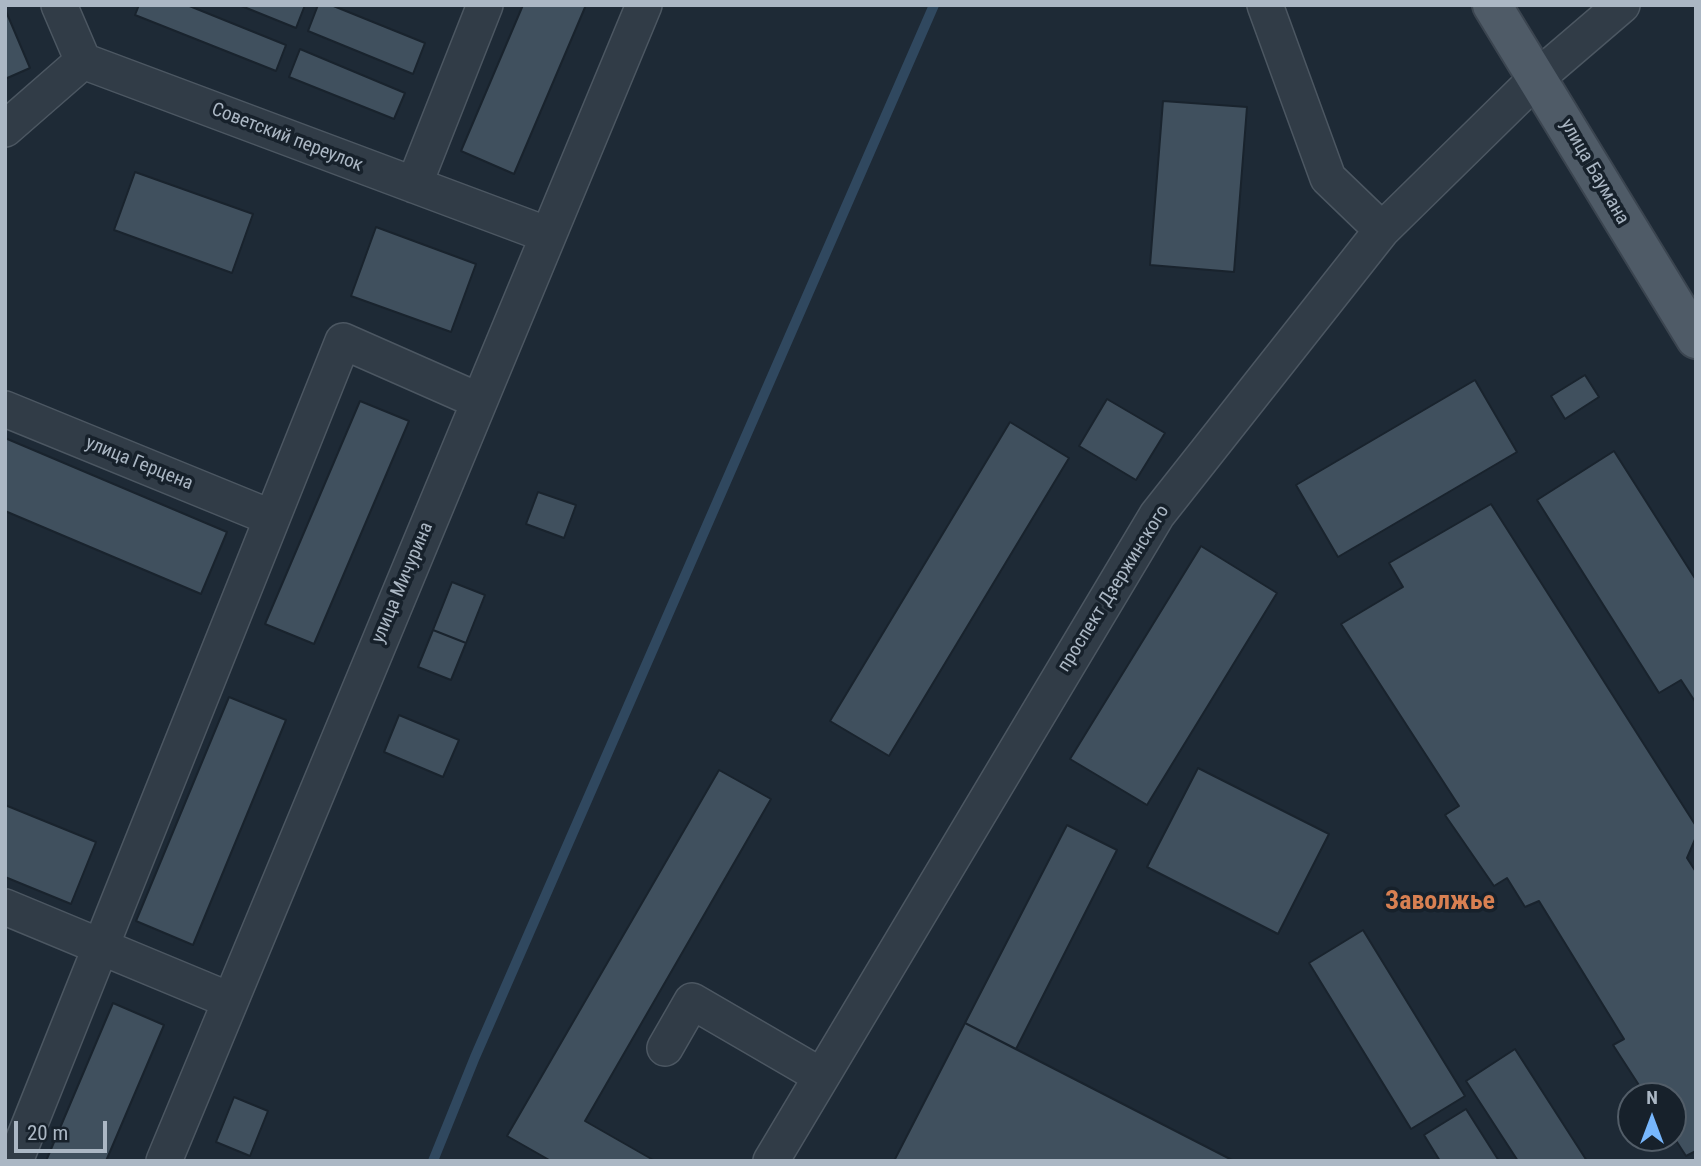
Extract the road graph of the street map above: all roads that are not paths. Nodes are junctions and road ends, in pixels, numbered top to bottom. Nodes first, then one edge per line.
1 (59, 5) edge
2 (485, 5) edge
3 (644, 5) edge
4 (1265, 5) edge
5 (1492, 5) edge
6 (1622, 5) edge
7 (83, 61) junction
8 (1538, 78) junction
9 (5, 129) edge
10 (414, 185) junction
11 (1382, 230) junction
12 (548, 235) junction
13 (1694, 332) edge
14 (479, 401) junction
15 (5, 409) edge
16 (272, 518) junction
17 (5, 907) edge
18 (103, 947) junction
19 (229, 1000) junction
20 (666, 1048) dead end
21 (821, 1076) junction
22 (15, 1161) edge
23 (164, 1161) edge
24 (771, 1161) edge

1 - 7 street
2 - 10 street
3 - 12 street, улица Мичурина
4 - 11 street
5 - 8 main road, улица Баумана
6 - 8 street, проспект Дзержинского
7 - 9 street
7 - 10 street, Советский переулок
8 - 11 street, проспект Дзержинского
8 - 13 main road, улица Баумана
10 - 12 street, Советский переулок
11 - 21 street, проспект Дзержинского
12 - 14 street, улица Мичурина
14 - 16 street
14 - 19 street, улица Мичурина
15 - 16 street, улица Герцена
16 - 18 street
17 - 18 street
18 - 19 street
18 - 22 street
19 - 23 street, улица Мичурина
20 - 21 street
21 - 24 street, проспект Дзержинского

